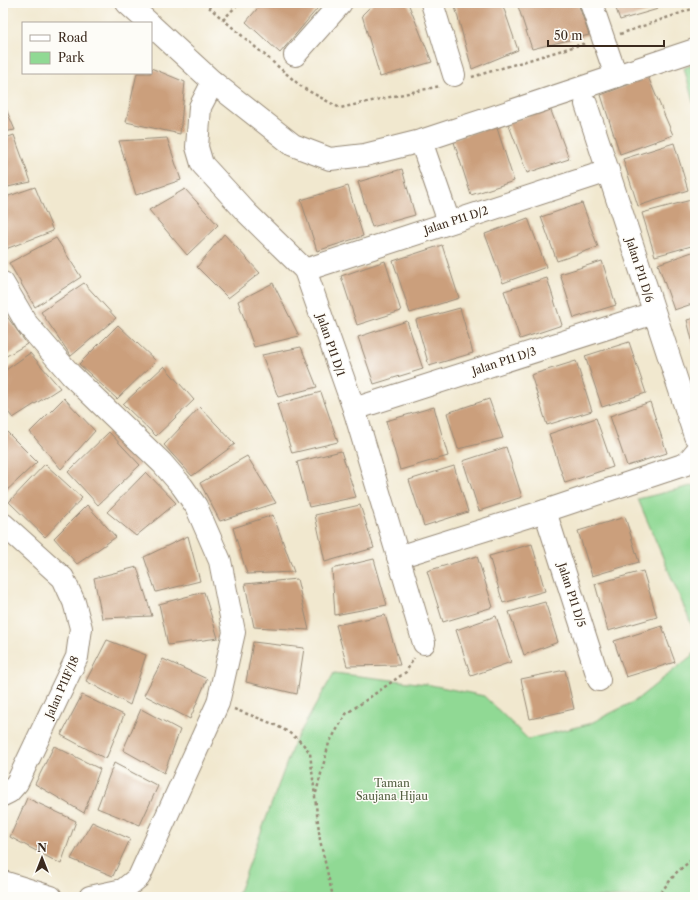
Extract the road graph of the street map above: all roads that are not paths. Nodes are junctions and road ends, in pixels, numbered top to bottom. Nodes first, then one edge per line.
1 (127, 3) edge
2 (341, 3) edge
3 (432, 3) edge
4 (590, 3) edge
5 (148, 22) edge
6 (152, 26) edge
7 (695, 50) edge
8 (295, 55) dead end
9 (454, 74) dead end
10 (616, 76) junction
11 (213, 82) junction
12 (586, 104) dead end
13 (421, 141) junction
14 (608, 171) junction
15 (449, 222) junction
16 (305, 270) junction
17 (3, 282) edge
18 (654, 313) junction
19 (354, 409) junction
20 (695, 436) edge
21 (690, 458) edge
22 (545, 511) junction
23 (3, 524) edge
24 (398, 557) junction
25 (424, 643) road end
26 (599, 680) dead end
27 (3, 795) edge
28 (3, 882) edge
29 (51, 897) edge
30 (90, 897) edge

1 - 5 street
2 - 8 street
3 - 9 street
4 - 10 street
6 - 11 street
7 - 10 street
10 - 13 street
11 - 13 street
11 - 16 street, Jalan P11 D/1
12 - 14 street, Jalan P11 D/6
13 - 15 street
14 - 15 street, Jalan P11 D/2
14 - 18 street, Jalan P11 D/6
15 - 16 street, Jalan P11 D/2
16 - 19 street, Jalan P11 D/1
17 - 30 street
18 - 19 street, Jalan P11 D/3
18 - 20 street, Jalan P11 D/6
19 - 24 street, Jalan P11 D/1
21 - 22 street
22 - 24 street
22 - 26 street, Jalan P11 D/5
23 - 27 street, Jalan P11F/18
24 - 25 street, Jalan P11 D/1
28 - 29 street

